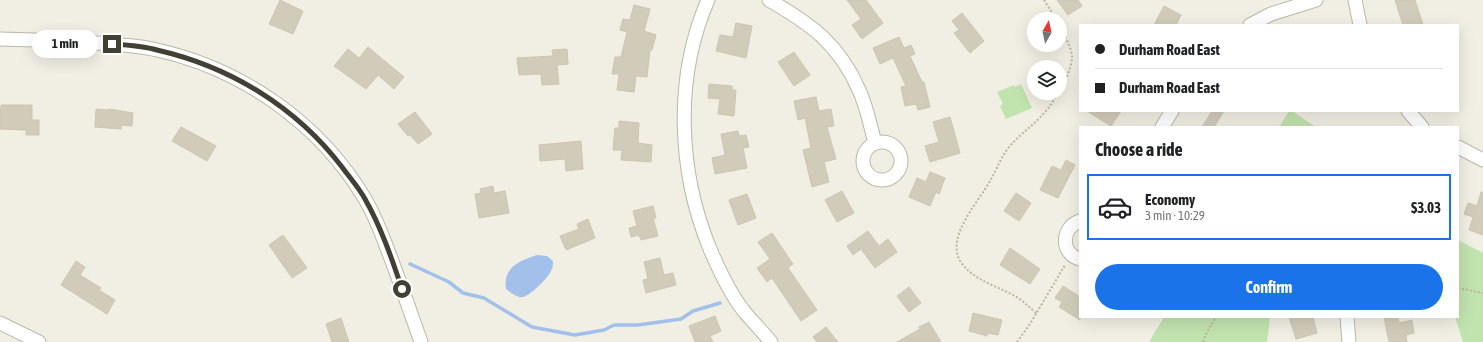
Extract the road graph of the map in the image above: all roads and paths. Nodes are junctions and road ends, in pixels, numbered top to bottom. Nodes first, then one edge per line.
1 (708, 0) edge
2 (769, 0) edge
3 (1044, 0) edge
4 (1316, 0) edge
5 (1355, 0) edge
6 (1052, 12) edge
7 (1252, 24) edge
8 (1360, 24) edge
9 (0, 39) edge
10 (1067, 40) edge
11 (1067, 75) edge
12 (1053, 100) edge
13 (1171, 112) edge
14 (1409, 112) edge
15 (1163, 126) edge
16 (1421, 126) edge
17 (875, 143) dead end
18 (1459, 148) edge
19 (1483, 160) edge
20 (1079, 221) edge
21 (1076, 257) edge
22 (1459, 288) edge
23 (1483, 293) edge
24 (1036, 313) junction
25 (1215, 318) edge
26 (1347, 318) edge
27 (0, 323) edge
28 (39, 342) edge
29 (421, 342) edge
30 (772, 342) edge
31 (1017, 342) edge
32 (1203, 342) edge
33 (1349, 342) edge

1 - 30 street
2 - 17 street
3 - 6 path
4 - 7 street
5 - 8 street
9 - 29 street
10 - 11 path
12 - 24 path
13 - 15 street
14 - 16 street
18 - 19 street
20 - 21 street
21 - 24 path
22 - 23 path
24 - 31 path
25 - 32 path
26 - 33 street
27 - 28 street

